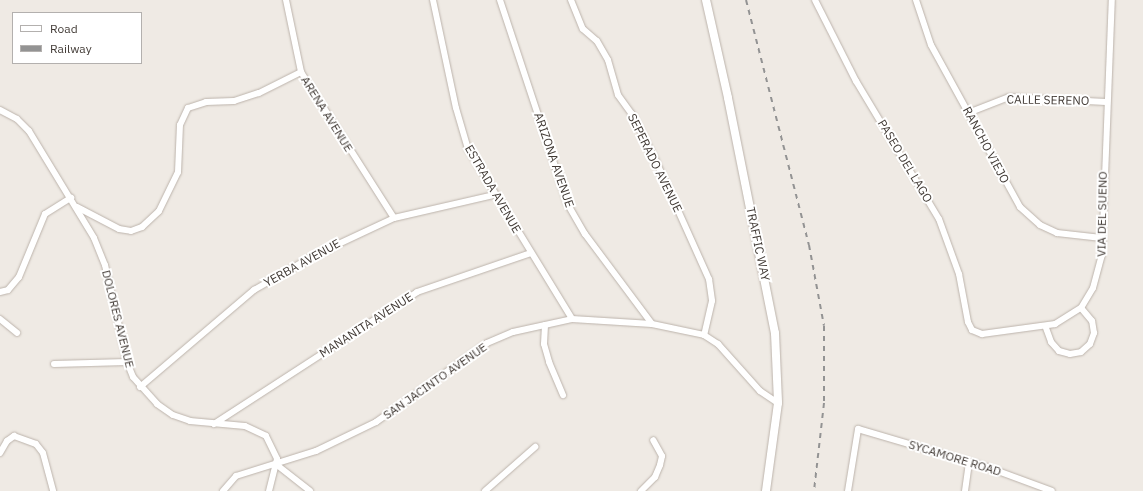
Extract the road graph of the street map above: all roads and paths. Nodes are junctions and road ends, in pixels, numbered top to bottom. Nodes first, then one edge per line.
1 (286, 0) edge
2 (433, 0) edge
3 (500, 0) edge
4 (571, 0) edge
5 (706, 0) edge
6 (815, 0) edge
7 (916, 0) edge
8 (1112, 0) edge
9 (300, 72) junction
10 (1106, 102) junction
11 (0, 110) edge
12 (968, 113) junction
13 (494, 195) junction
14 (71, 198) junction
15 (77, 207) junction
16 (394, 218) junction
17 (1102, 238) junction
18 (531, 253) junction
19 (0, 292) edge
20 (1081, 308) junction
21 (0, 318) edge
22 (572, 319) junction
23 (652, 324) junction
24 (544, 325) junction
25 (1046, 328) junction
26 (17, 333) dead end
27 (704, 335) junction
28 (127, 362) junction
29 (54, 364) dead end
30 (140, 386) junction
31 (563, 395) dead end
32 (778, 403) junction
33 (214, 424) junction
34 (654, 440) dead end
35 (535, 447) dead end
36 (0, 453) edge
37 (969, 463) junction
38 (277, 465) junction
39 (53, 491) edge
40 (223, 491) edge
41 (269, 491) edge
42 (310, 491) edge
43 (486, 491) edge
44 (641, 491) edge
45 (766, 491) edge
46 (848, 491) edge
47 (965, 491) edge
48 (1052, 491) edge

1 - 9 street, ARENA AVENUE
2 - 13 street, ESTRADA AVENUE
3 - 23 street, ARIZONA AVENUE
4 - 27 street, SEPERADO AVENUE
5 - 32 street, TRAFFIC WAY
6 - 25 street, PASEO DEL LAGO
7 - 12 street, RANCHO VIEJO
8 - 10 street, VIA DEL SUENO
9 - 15 street
9 - 16 street, ARENA AVENUE
10 - 12 street, CALLE SERENO
10 - 17 street, VIA DEL SUENO
11 - 14 street, DOLORES AVENUE
12 - 17 street, RANCHO VIEJO
13 - 16 street, YERBA AVENUE
13 - 18 street, ESTRADA AVENUE
14 - 15 street, DOLORES AVENUE
14 - 19 street
15 - 28 street, DOLORES AVENUE
16 - 30 street, YERBA AVENUE
17 - 20 street, VIA DEL SUENO
18 - 22 street, ESTRADA AVENUE
18 - 33 street, MANANITA AVENUE
20 - 25 street
20 - 25 street
21 - 26 street
22 - 23 street, SAN JACINTO AVENUE
22 - 24 street, SAN JACINTO AVENUE
23 - 27 street, SAN JACINTO AVENUE
24 - 31 street
24 - 38 street, SAN JACINTO AVENUE
27 - 32 street, SAN JACINTO AVENUE
28 - 29 street
28 - 30 street, DOLORES AVENUE
30 - 33 street, DOLORES AVENUE
32 - 45 street, TRAFFIC WAY
33 - 38 street, DOLORES AVENUE
34 - 44 street
35 - 43 street
36 - 39 street
37 - 46 street, SYCAMORE ROAD
37 - 47 street
37 - 48 street, SYCAMORE ROAD
38 - 40 street, SAN JACINTO AVENUE
38 - 41 street
38 - 42 street

